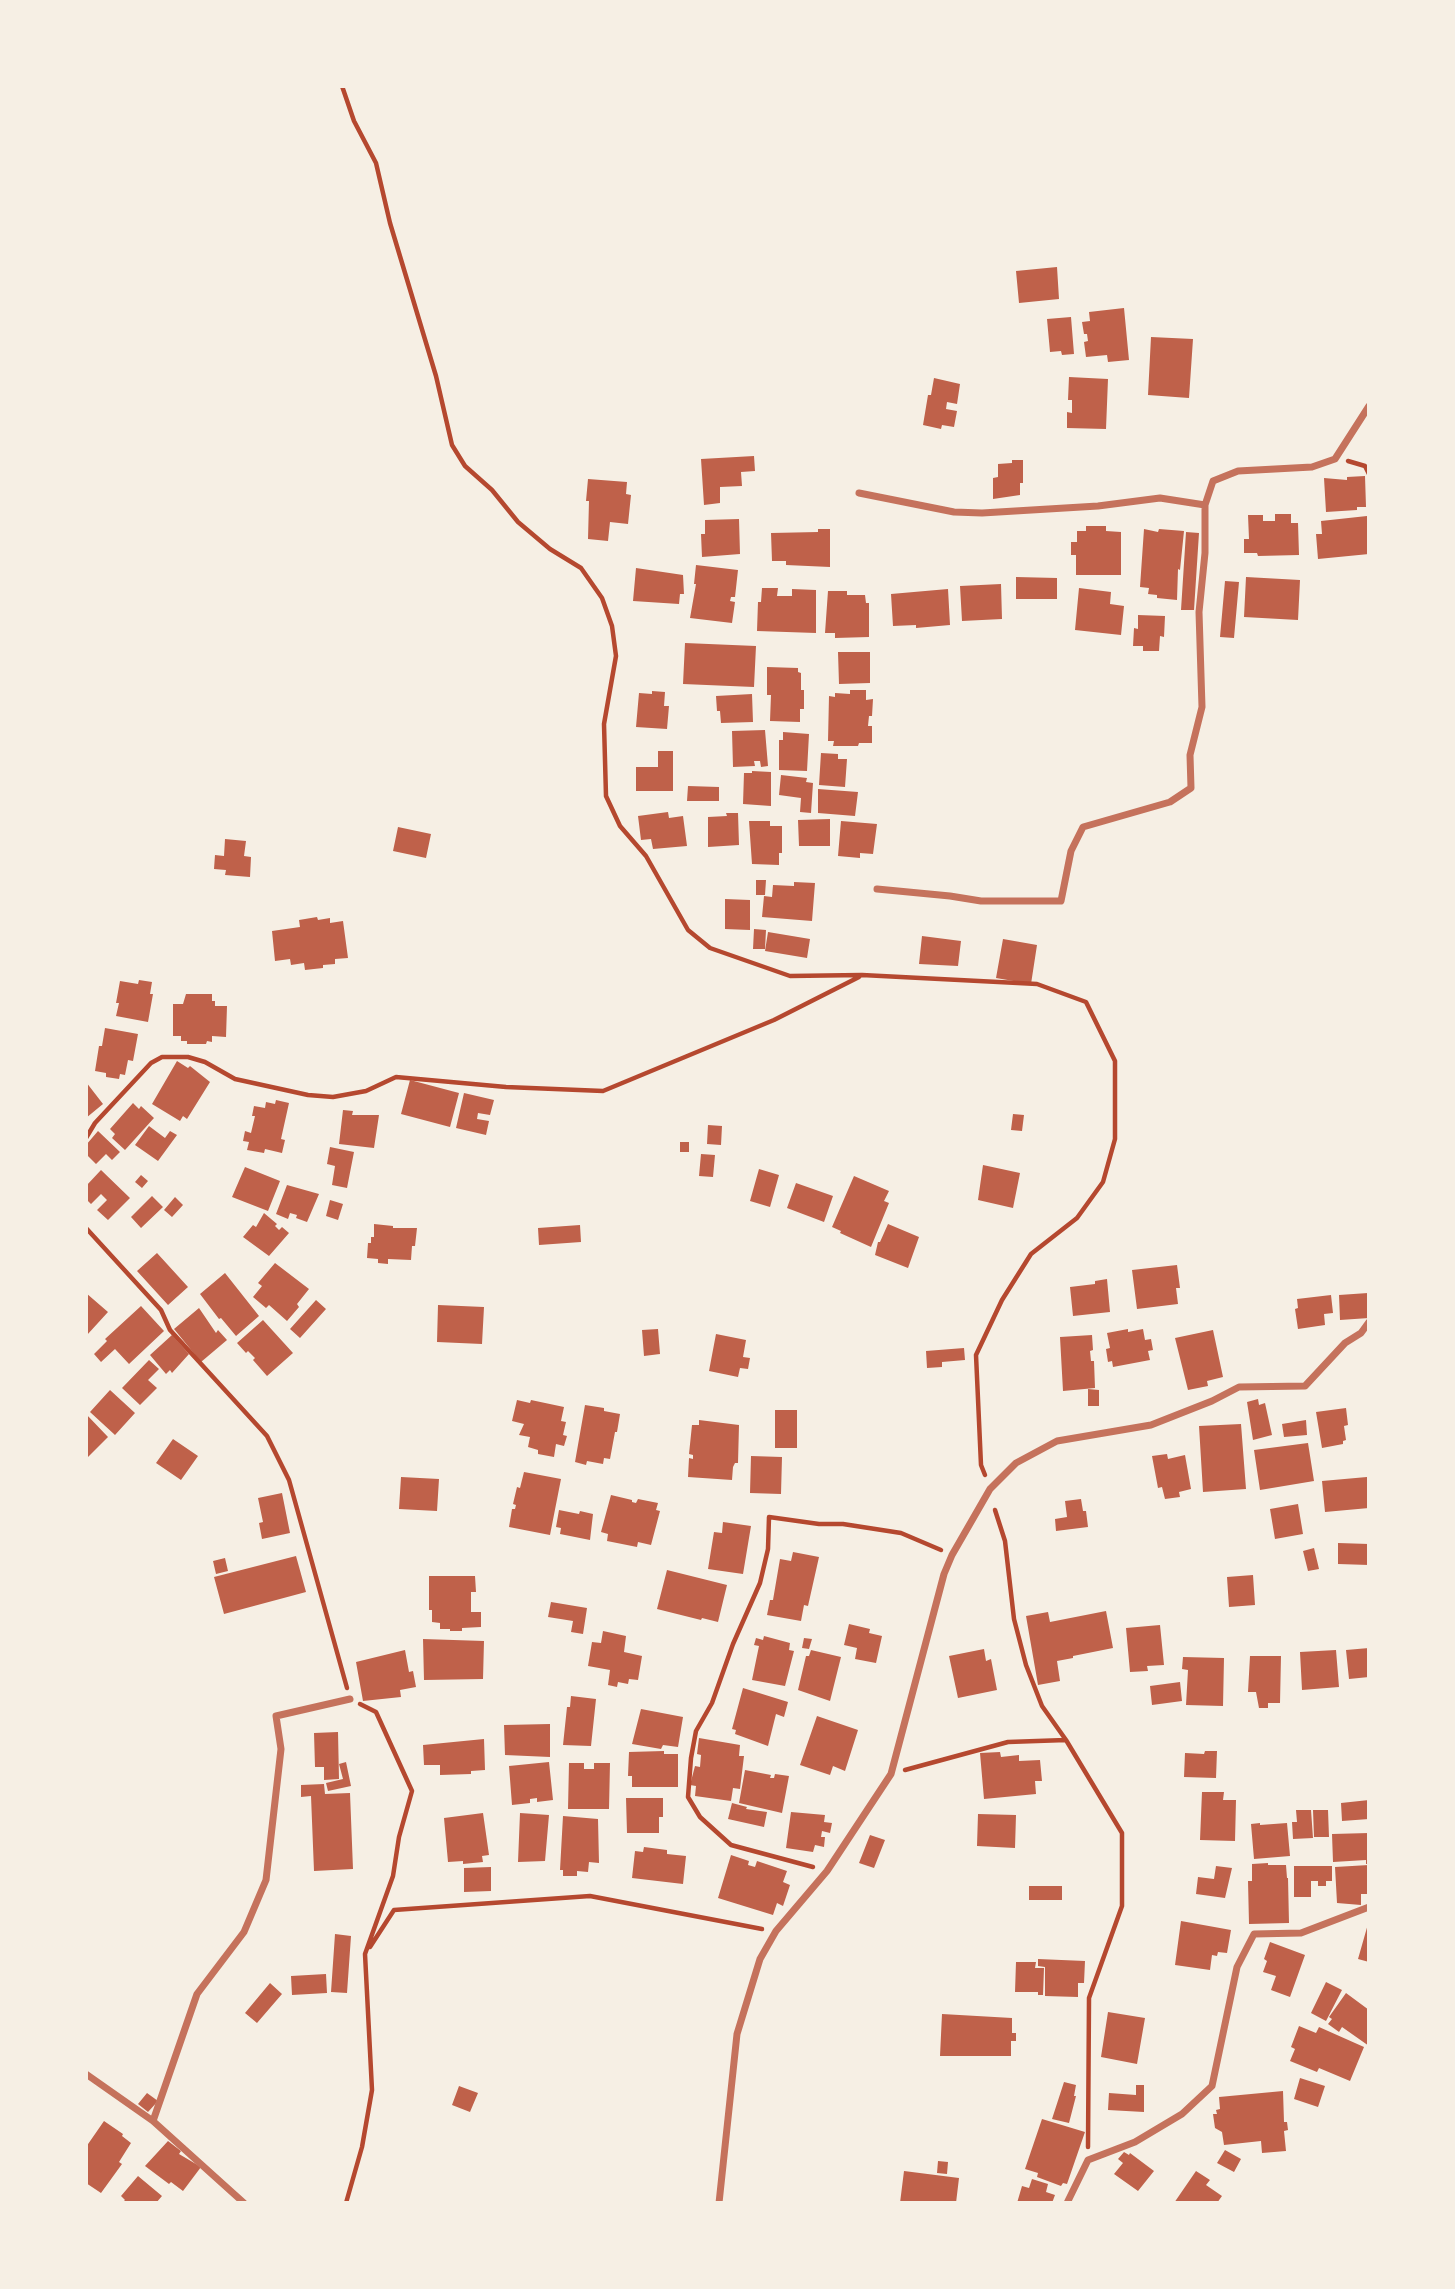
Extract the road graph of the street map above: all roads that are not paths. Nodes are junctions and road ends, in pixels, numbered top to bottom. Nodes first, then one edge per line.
1 (1369, 406) edge
2 (859, 493) dead end
3 (1205, 505) junction
4 (877, 889) dead end
5 (1369, 1322) edge
6 (350, 1699) dead end
7 (1369, 1907) edge
8 (86, 2074) edge
9 (153, 2121) junction
10 (244, 2203) edge
11 (719, 2203) edge
12 (1067, 2203) edge

1 - 3 street
2 - 3 street
3 - 4 street
5 - 11 street
6 - 9 street
7 - 12 street
8 - 9 street
9 - 10 street

